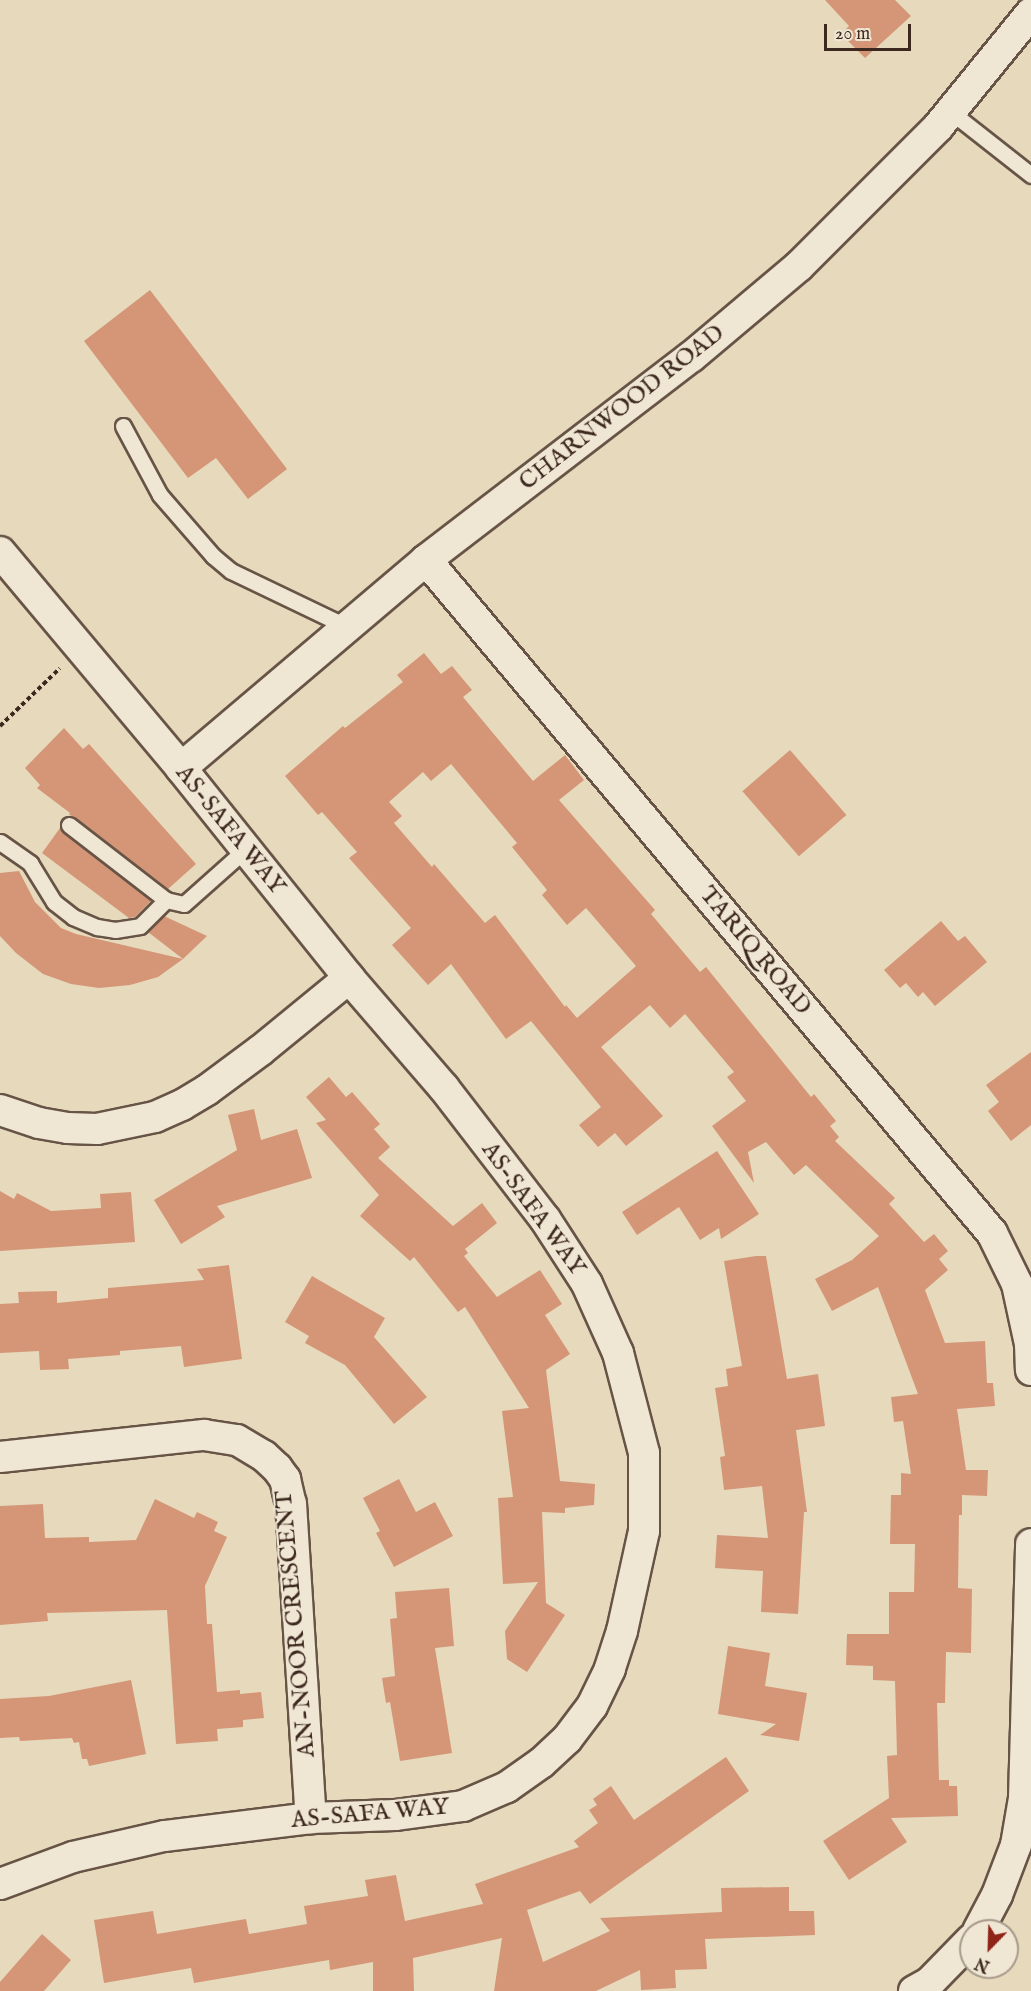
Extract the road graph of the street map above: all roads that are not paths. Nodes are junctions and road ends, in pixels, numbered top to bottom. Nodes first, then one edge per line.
1 (1031, 14) edge
2 (951, 112) junction
3 (1031, 175) edge
4 (123, 426) dead end
5 (0, 552) edge
6 (426, 560) junction
7 (348, 627) junction
8 (182, 768) junction
9 (69, 825) dead end
10 (0, 842) edge
11 (247, 848) junction
12 (166, 900) junction
13 (348, 978) junction
14 (0, 1110) edge
15 (1031, 1370) edge
16 (0, 1456) edge
17 (1031, 1544) edge
18 (311, 1818) junction
19 (0, 1884) edge
20 (984, 1919) edge
21 (959, 1952) edge
22 (914, 1991) edge

1 - 2 street, CHARNWOOD ROAD
2 - 3 lane
2 - 6 street, CHARNWOOD ROAD
4 - 7 lane
5 - 8 street, AS-SAFA WAY
6 - 7 street, CHARNWOOD ROAD
6 - 15 street, TARIQ ROAD
7 - 8 street, CHARNWOOD ROAD
8 - 11 street, AS-SAFA WAY
9 - 12 lane
10 - 12 lane
11 - 12 lane
11 - 13 street, AS-SAFA WAY
13 - 14 street
13 - 18 street, AS-SAFA WAY
16 - 18 street, AN-NOOR CRESCENT
17 - 20 street
18 - 19 street, AS-SAFA WAY
21 - 22 street

